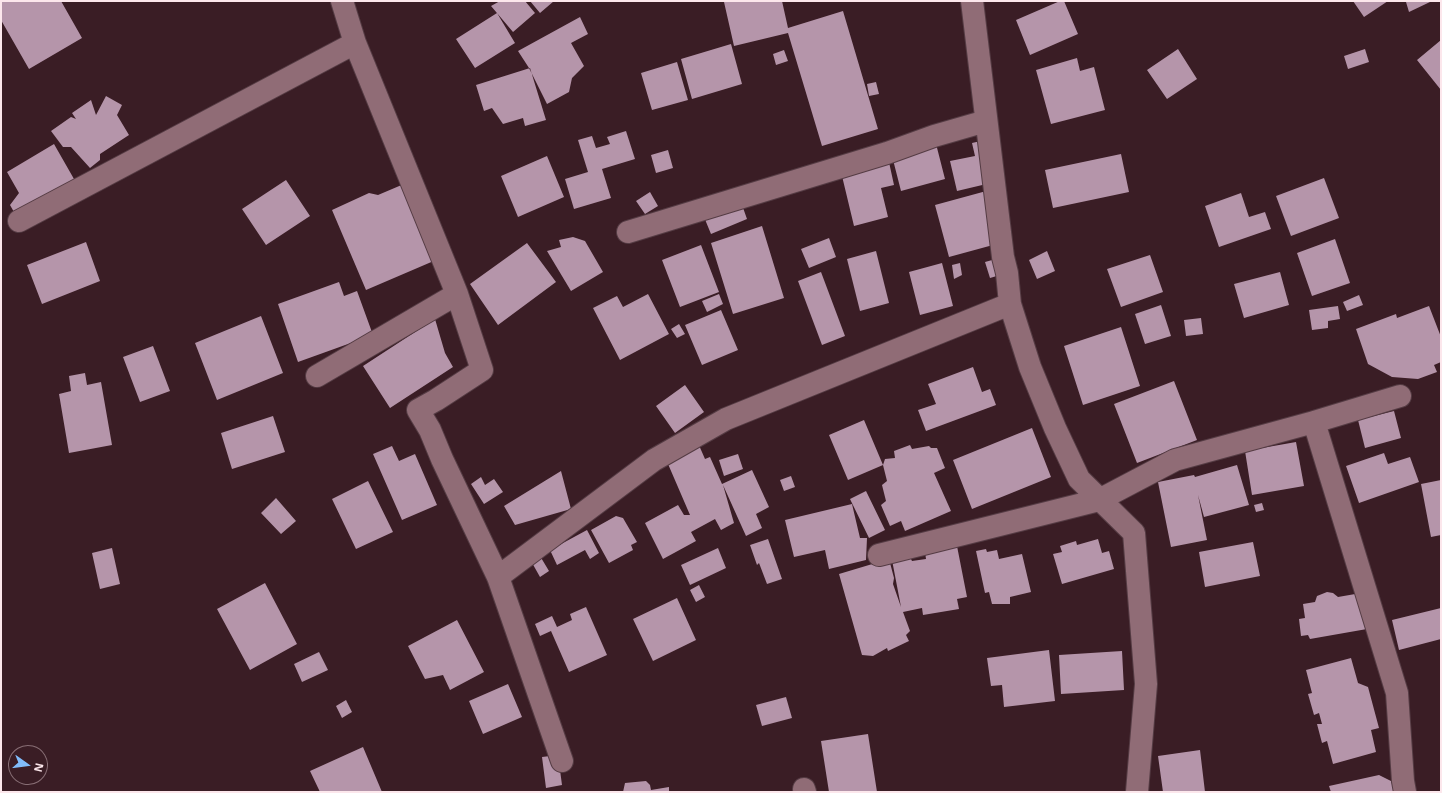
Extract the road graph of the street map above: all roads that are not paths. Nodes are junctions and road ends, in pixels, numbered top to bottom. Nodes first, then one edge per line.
1 (342, 1) edge
2 (972, 1) edge
3 (355, 42) junction
4 (986, 121) junction
5 (19, 221) dead end
6 (628, 232) dead end
7 (457, 294) junction
8 (1010, 304) junction
9 (317, 376) dead end
10 (1400, 396) dead end
11 (1314, 422) junction
12 (1099, 500) junction
13 (879, 555) dead end
14 (498, 577) junction
15 (562, 761) dead end
16 (1137, 792) edge
17 (1406, 792) edge

1 - 3 street
2 - 4 street
3 - 5 street
3 - 7 street
4 - 6 street
4 - 8 street
7 - 9 street
7 - 14 street
8 - 12 street
8 - 14 street
10 - 11 street
11 - 12 street
11 - 17 street
12 - 13 street
12 - 16 street
14 - 15 street

